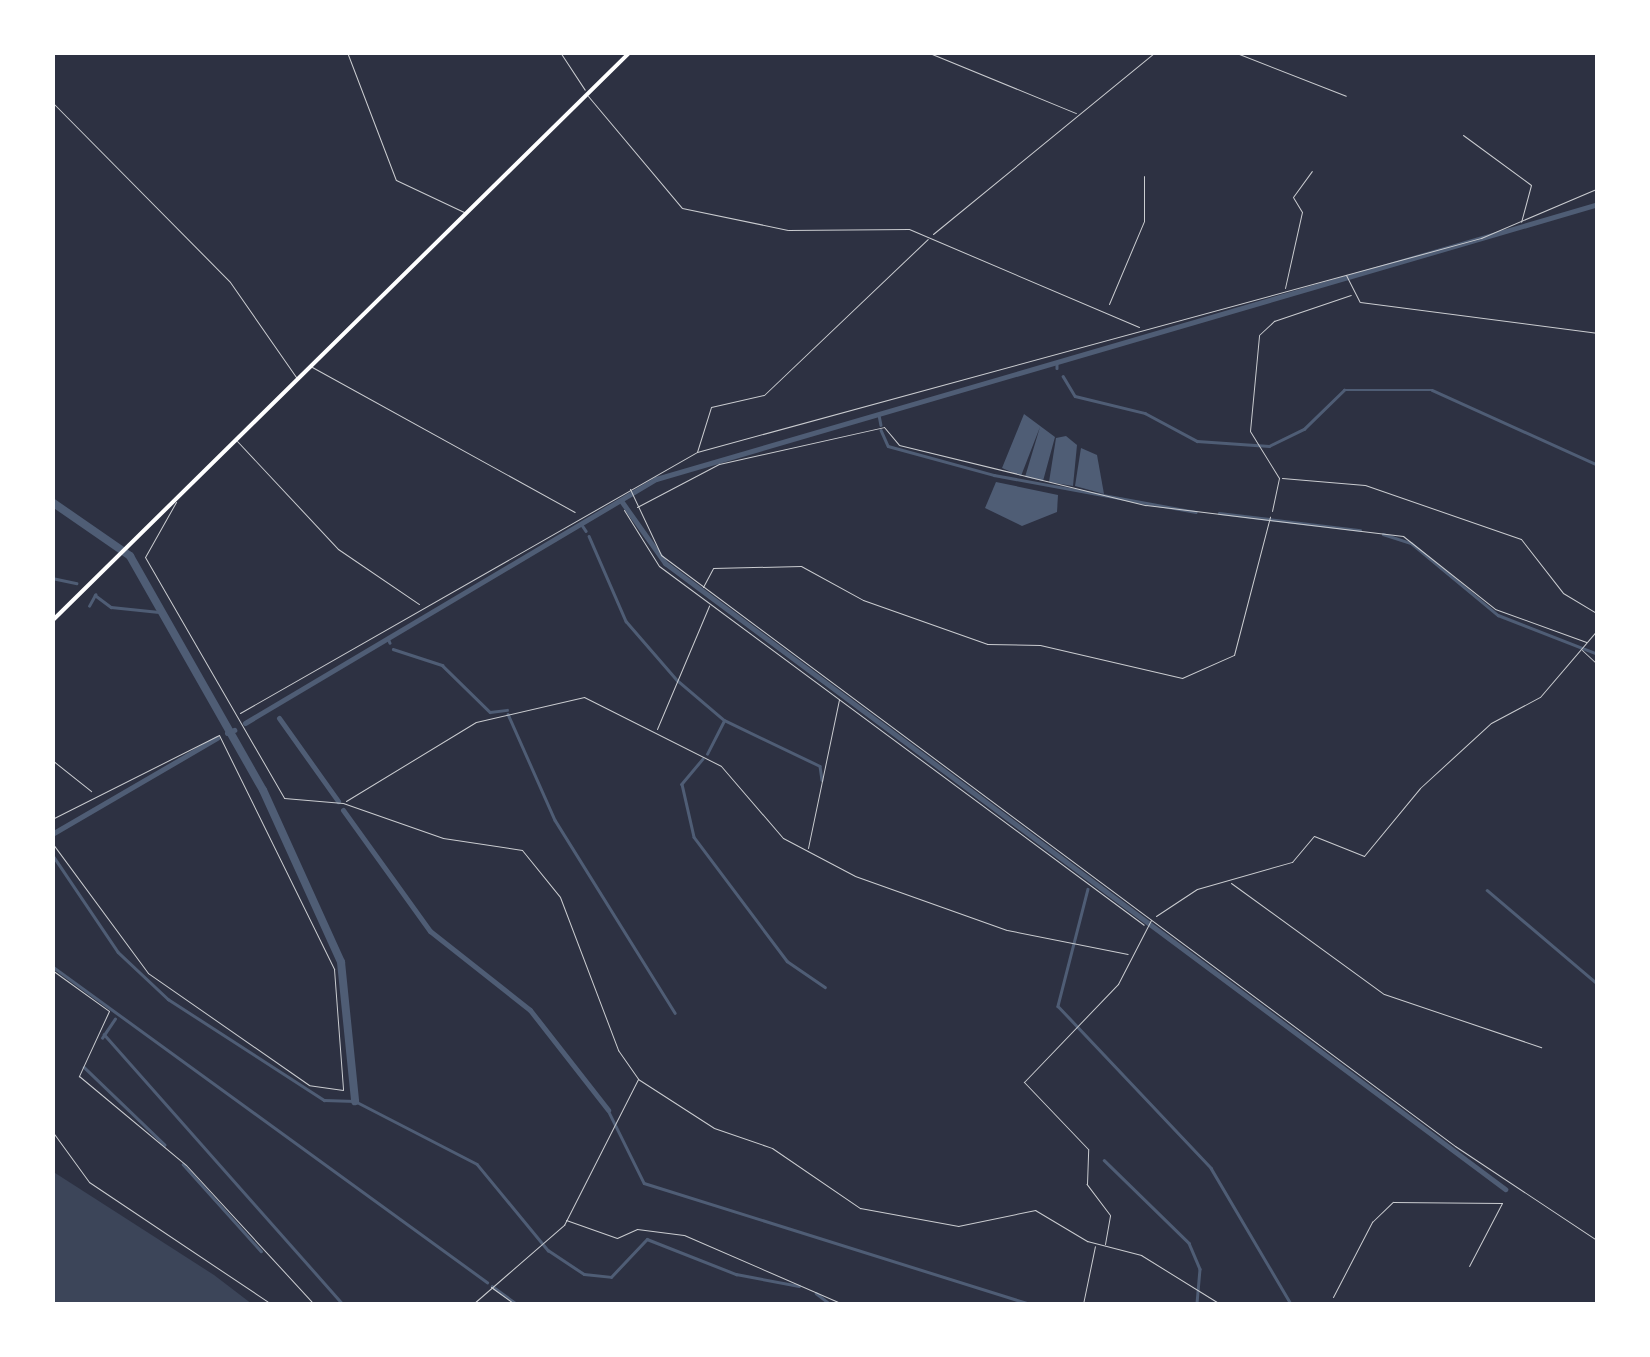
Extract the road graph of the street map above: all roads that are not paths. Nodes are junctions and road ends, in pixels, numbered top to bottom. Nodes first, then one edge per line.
1 (347, 52) edge
2 (560, 52) edge
3 (630, 52) edge
4 (927, 52) edge
5 (1155, 52) edge
6 (1234, 52) edge
7 (588, 96) junction
8 (1346, 96) dead end
9 (52, 102) edge
10 (1078, 114) junction
11 (1464, 135) dead end
12 (1312, 170) dead end
13 (1144, 176) dead end
14 (1598, 188) edge
15 (464, 212) junction
16 (1521, 225) junction
17 (931, 236) junction
18 (1346, 274) junction
19 (1285, 291) junction
20 (1351, 293) junction
21 (1108, 306) junction
22 (1142, 329) junction
23 (1598, 333) edge
24 (312, 368) junction
25 (298, 380) junction
26 (236, 439) junction
27 (697, 452) junction
28 (1278, 478) junction
29 (629, 486) junction
30 (176, 502) junction
31 (636, 508) junction
32 (624, 510) dead end
33 (577, 514) junction
34 (1271, 516) junction
35 (702, 587) junction
36 (711, 604) junction
37 (421, 607) junction
38 (1598, 614) edge
39 (52, 621) edge
40 (1598, 628) edge
41 (1586, 642) junction
42 (1583, 647) junction
43 (1598, 665) edge
44 (840, 696) junction
45 (239, 713) junction
46 (656, 732) junction
47 (52, 760) edge
48 (92, 794) junction
49 (343, 803) junction
50 (52, 819) edge
51 (52, 843) edge
52 (807, 852) junction
53 (1228, 880) junction
54 (1153, 918) junction
55 (1146, 927) junction
56 (1128, 954) junction
57 (52, 970) edge
58 (1541, 1048) dead end
59 (638, 1079) junction
60 (52, 1131) edge
61 (566, 1220) junction
62 (1598, 1241) edge
63 (1096, 1244) junction
64 (1103, 1247) junction
65 (1469, 1266) dead end
66 (488, 1285) junction
67 (1332, 1298) dead end
68 (271, 1304) edge
69 (314, 1304) edge
70 (473, 1304) edge
71 (514, 1304) edge
72 (843, 1304) edge
73 (1083, 1304) edge
74 (1220, 1304) edge

1 - 15 street
2 - 7 street
3 - 7 highway
4 - 10 street
5 - 10 street
6 - 8 street
7 - 15 highway
7 - 17 street
9 - 25 street
10 - 17 street
11 - 16 street
12 - 19 street
13 - 21 street
14 - 16 street
15 - 24 highway
16 - 18 street
17 - 21 street
17 - 27 street
18 - 19 street
18 - 20 street
19 - 22 street
20 - 23 street
20 - 28 street
21 - 22 street
22 - 27 street
24 - 25 highway
24 - 33 street
25 - 26 highway
26 - 30 highway
26 - 37 street
27 - 29 street
28 - 34 street
28 - 38 street
29 - 31 street
29 - 33 street
30 - 39 highway
30 - 45 street
31 - 34 street
31 - 35 street
32 - 36 street
33 - 37 street
34 - 35 street
34 - 41 street
35 - 54 street
36 - 44 street
36 - 46 street
37 - 45 street
40 - 41 street
41 - 42 street
42 - 43 street
42 - 53 street
44 - 52 street
44 - 55 street
45 - 49 street
46 - 49 street
46 - 52 street
47 - 48 street
48 - 50 street
48 - 51 street
49 - 59 street
52 - 56 street
53 - 54 street
53 - 58 street
54 - 55 street
54 - 62 street
55 - 56 street
56 - 64 street
57 - 69 street
59 - 61 street
59 - 63 street
60 - 68 street
61 - 66 street
61 - 72 street
63 - 64 street
63 - 73 street
64 - 74 street
65 - 67 street
66 - 70 street
66 - 71 street

